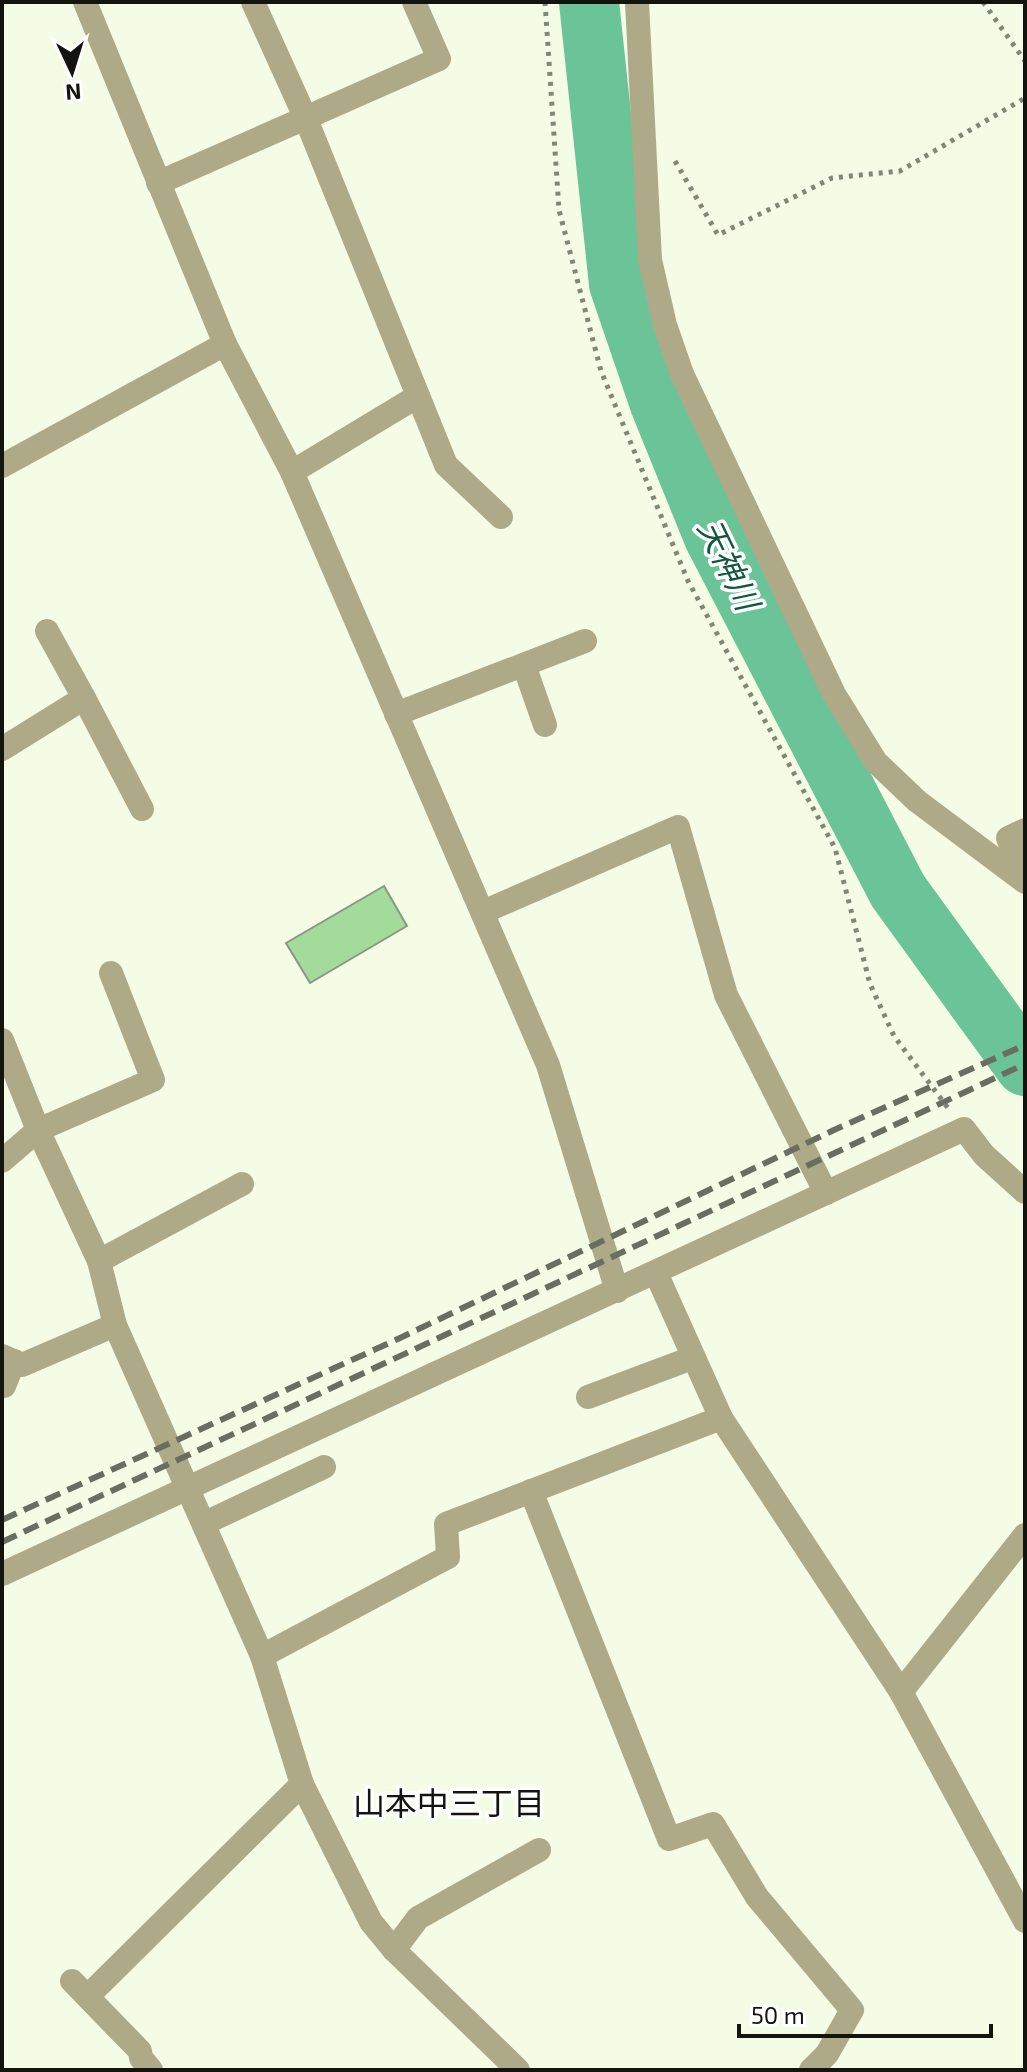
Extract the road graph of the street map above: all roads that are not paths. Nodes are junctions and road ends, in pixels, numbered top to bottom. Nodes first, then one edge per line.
1 (85, 2) edge
2 (253, 2) edge
3 (414, 2) edge
4 (637, 2) edge
5 (306, 119) junction
6 (158, 183) junction
7 (225, 344) junction
8 (418, 396) junction
9 (2, 466) edge
10 (292, 472) junction
11 (501, 517) dead end
12 (47, 631) dead end
13 (585, 641) dead end
14 (524, 665) junction
15 (84, 698) junction
16 (396, 714) junction
17 (545, 725) dead end
18 (2, 749) edge
19 (142, 809) dead end
20 (1025, 830) edge
21 (1025, 880) edge
22 (483, 912) junction
23 (111, 973) dead end
24 (3, 1046) edge
25 (38, 1130) junction
26 (2, 1161) edge
27 (242, 1184) dead end
28 (1025, 1192) edge
29 (826, 1193) junction
30 (99, 1261) junction
31 (656, 1273) junction
32 (617, 1291) junction
33 (115, 1325) junction
34 (8, 1358) edge
35 (692, 1358) junction
36 (4, 1386) edge
37 (588, 1397) dead end
38 (721, 1418) junction
39 (324, 1467) dead end
40 (189, 1488) junction
41 (531, 1491) junction
42 (205, 1523) junction
43 (1022, 1543) edge
44 (2, 1574) edge
45 (262, 1656) junction
46 (901, 1692) junction
47 (302, 1784) junction
48 (539, 1850) dead end
49 (1025, 1921) edge
50 (394, 1950) junction
51 (151, 2070) edge
52 (518, 2070) edge
53 (811, 2070) edge

1 - 6 street
2 - 5 street
3 - 5 street
4 - 21 street
5 - 6 street
5 - 8 street
6 - 7 street
7 - 9 street
7 - 10 street
8 - 10 street
8 - 11 street
10 - 16 street
12 - 15 street
13 - 14 street
14 - 16 street
14 - 17 street
15 - 18 street
15 - 19 street
16 - 22 street
20 - 21 street
22 - 29 street
22 - 32 street
23 - 25 street
24 - 25 street
25 - 26 street
25 - 30 street
27 - 30 street
28 - 29 street
29 - 31 street
30 - 33 street
31 - 32 street
31 - 35 street
32 - 40 street
33 - 34 street
33 - 40 street
34 - 36 street
35 - 37 street
35 - 38 street
38 - 41 street
38 - 46 street
39 - 42 street
40 - 42 street
40 - 44 street
41 - 45 street
41 - 53 street
42 - 45 street
43 - 46 street
45 - 47 street
46 - 49 street
47 - 50 street
47 - 51 street
48 - 50 street
50 - 52 street

